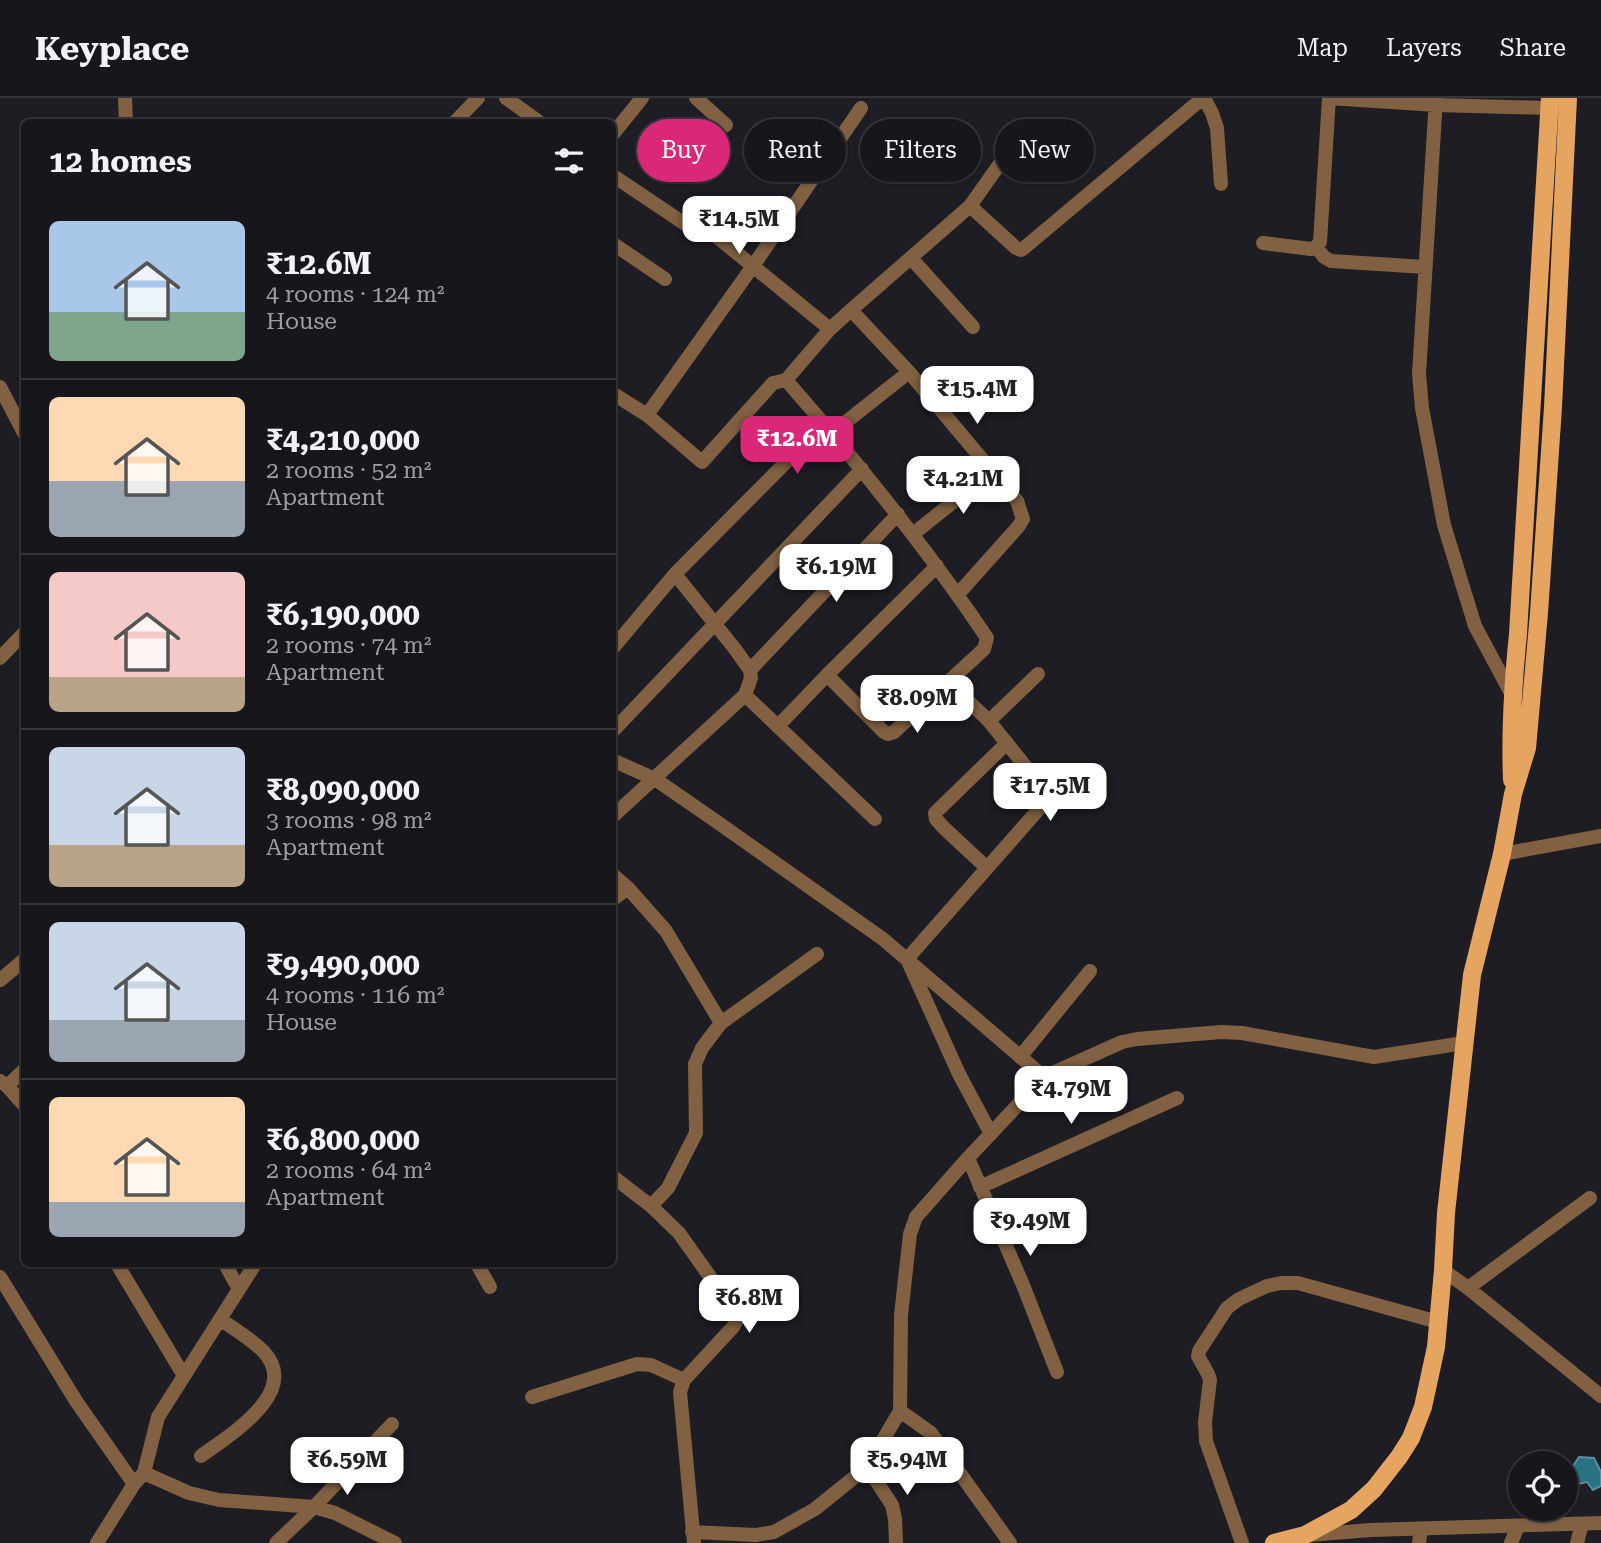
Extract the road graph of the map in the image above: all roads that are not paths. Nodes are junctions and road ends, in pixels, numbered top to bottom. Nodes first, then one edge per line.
1 (125, 98) edge
2 (478, 98) edge
3 (506, 98) edge
4 (642, 98) edge
5 (696, 98) edge
6 (1204, 98) edge
7 (1329, 98) edge
8 (1568, 98) edge
9 (1436, 101) edge
10 (1550, 103) edge
11 (861, 108) dead end
12 (126, 119) edge
13 (458, 119) edge
14 (535, 119) edge
15 (720, 119) edge
16 (616, 130) edge
17 (995, 171) edge
18 (616, 178) edge
19 (1221, 184) dead end
20 (970, 206) junction
21 (1263, 243) dead end
22 (616, 246) edge
23 (1316, 247) junction
24 (911, 258) junction
25 (753, 266) junction
26 (1425, 267) junction
27 (664, 279) dead end
28 (851, 310) junction
29 (973, 327) dead end
30 (830, 329) junction
31 (909, 372) junction
32 (786, 380) junction
33 (0, 387) edge
34 (616, 396) edge
35 (647, 415) junction
36 (21, 427) edge
37 (828, 428) junction
38 (862, 469) junction
39 (992, 471) junction
40 (898, 514) junction
41 (913, 534) junction
42 (937, 566) junction
43 (674, 574) junction
44 (958, 594) junction
45 (715, 623) junction
46 (21, 636) edge
47 (616, 644) edge
48 (0, 658) edge
49 (750, 670) junction
50 (1038, 674) dead end
51 (827, 675) junction
52 (948, 682) junction
53 (745, 695) junction
54 (1512, 695) junction
55 (989, 721) junction
56 (778, 726) junction
57 (616, 728) edge
58 (1007, 743) junction
59 (616, 762) edge
60 (654, 779) junction
61 (1513, 794) junction
62 (616, 813) edge
63 (875, 819) dead end
64 (1601, 836) edge
65 (1502, 854) junction
66 (987, 868) junction
67 (616, 878) edge
68 (628, 888) junction
69 (616, 897) edge
70 (817, 954) dead end
71 (907, 958) junction
72 (21, 962) edge
73 (1090, 971) dead end
74 (0, 980) edge
75 (721, 1023) junction
76 (1464, 1043) junction
77 (1020, 1057) junction
78 (21, 1072) edge
79 (1044, 1077) junction
80 (4, 1083) edge
81 (1177, 1098) dead end
82 (21, 1102) edge
83 (991, 1133) junction
84 (968, 1158) junction
85 (616, 1179) edge
86 (980, 1187) junction
87 (1590, 1198) dead end
88 (651, 1206) junction
89 (119, 1267) edge
90 (227, 1267) edge
91 (253, 1267) edge
92 (479, 1267) edge
93 (1443, 1270) junction
94 (0, 1277) edge
95 (491, 1287) dead end
96 (1468, 1288) junction
97 (239, 1289) junction
98 (220, 1319) junction
99 (1438, 1322) junction
100 (1057, 1372) dead end
101 (184, 1376) junction
102 (684, 1380) junction
103 (1601, 1396) edge
104 (532, 1397) dead end
105 (900, 1411) junction
106 (393, 1424) dead end
107 (201, 1456) dead end
108 (867, 1467) junction
109 (144, 1473) junction
110 (134, 1484) junction
111 (314, 1507) junction
112 (1601, 1523) edge
113 (1582, 1524) junction
114 (1518, 1526) junction
115 (1305, 1535) junction
116 (1369, 1536) edge
117 (1420, 1536) edge
118 (693, 1537) edge
119 (97, 1543) edge
120 (276, 1543) edge
121 (395, 1543) edge
122 (896, 1543) edge
123 (1010, 1543) edge
124 (1242, 1543) edge
125 (1274, 1543) edge
126 (1511, 1543) edge
127 (1577, 1543) edge

1 - 12 street
2 - 13 street
3 - 14 street
4 - 16 street
5 - 15 street
6 - 19 street
6 - 20 street
7 - 9 street
7 - 23 street
8 - 61 main road
9 - 10 street
9 - 26 street
10 - 54 main road
11 - 25 street
17 - 20 street
18 - 25 street
20 - 24 street
21 - 23 street
22 - 27 street
23 - 26 street
24 - 28 street
24 - 29 street
25 - 30 street
25 - 35 street
26 - 54 street
28 - 30 street
28 - 31 street
30 - 32 street
31 - 37 street
31 - 39 street
32 - 35 street
32 - 37 street
33 - 36 street
34 - 35 street
37 - 38 street
37 - 43 street
38 - 40 street
38 - 45 street
39 - 41 street
39 - 44 street
40 - 41 street
40 - 49 street
41 - 42 street
42 - 44 street
42 - 51 street
43 - 45 street
43 - 47 street
44 - 52 street
45 - 49 street
45 - 57 street
46 - 48 street
49 - 53 street
50 - 55 street
51 - 52 street
51 - 56 street
52 - 55 street
53 - 56 street
53 - 60 street
54 - 61 main road
55 - 58 street
56 - 63 street
58 - 66 street
58 - 66 street
59 - 60 street
60 - 62 street
60 - 71 street
61 - 65 main road
64 - 65 street
65 - 76 main road
66 - 71 street
67 - 68 street
68 - 69 street
68 - 75 street
70 - 75 street
71 - 77 street
71 - 83 street
72 - 74 street
73 - 77 street
75 - 88 street
76 - 79 street
76 - 93 main road
77 - 79 street
78 - 80 street
79 - 83 street
80 - 82 street
81 - 86 street
83 - 84 street
84 - 86 street
84 - 105 street
85 - 88 street
86 - 100 street
87 - 96 street
88 - 102 street
89 - 101 street
90 - 97 street
91 - 97 street
92 - 95 street
93 - 96 street
93 - 99 main road
94 - 110 street
96 - 103 street
97 - 98 street
98 - 101 street
98 - 107 street
99 - 115 main road
99 - 124 street
101 - 109 street
102 - 104 street
102 - 118 street
105 - 108 street
105 - 123 street
106 - 111 street
108 - 118 street
108 - 122 street
109 - 110 street
109 - 111 street
110 - 119 street
111 - 120 street
111 - 121 street
112 - 113 street
113 - 114 street
113 - 127 street
114 - 117 street
114 - 126 street
115 - 116 street
115 - 125 main road
116 - 117 street

